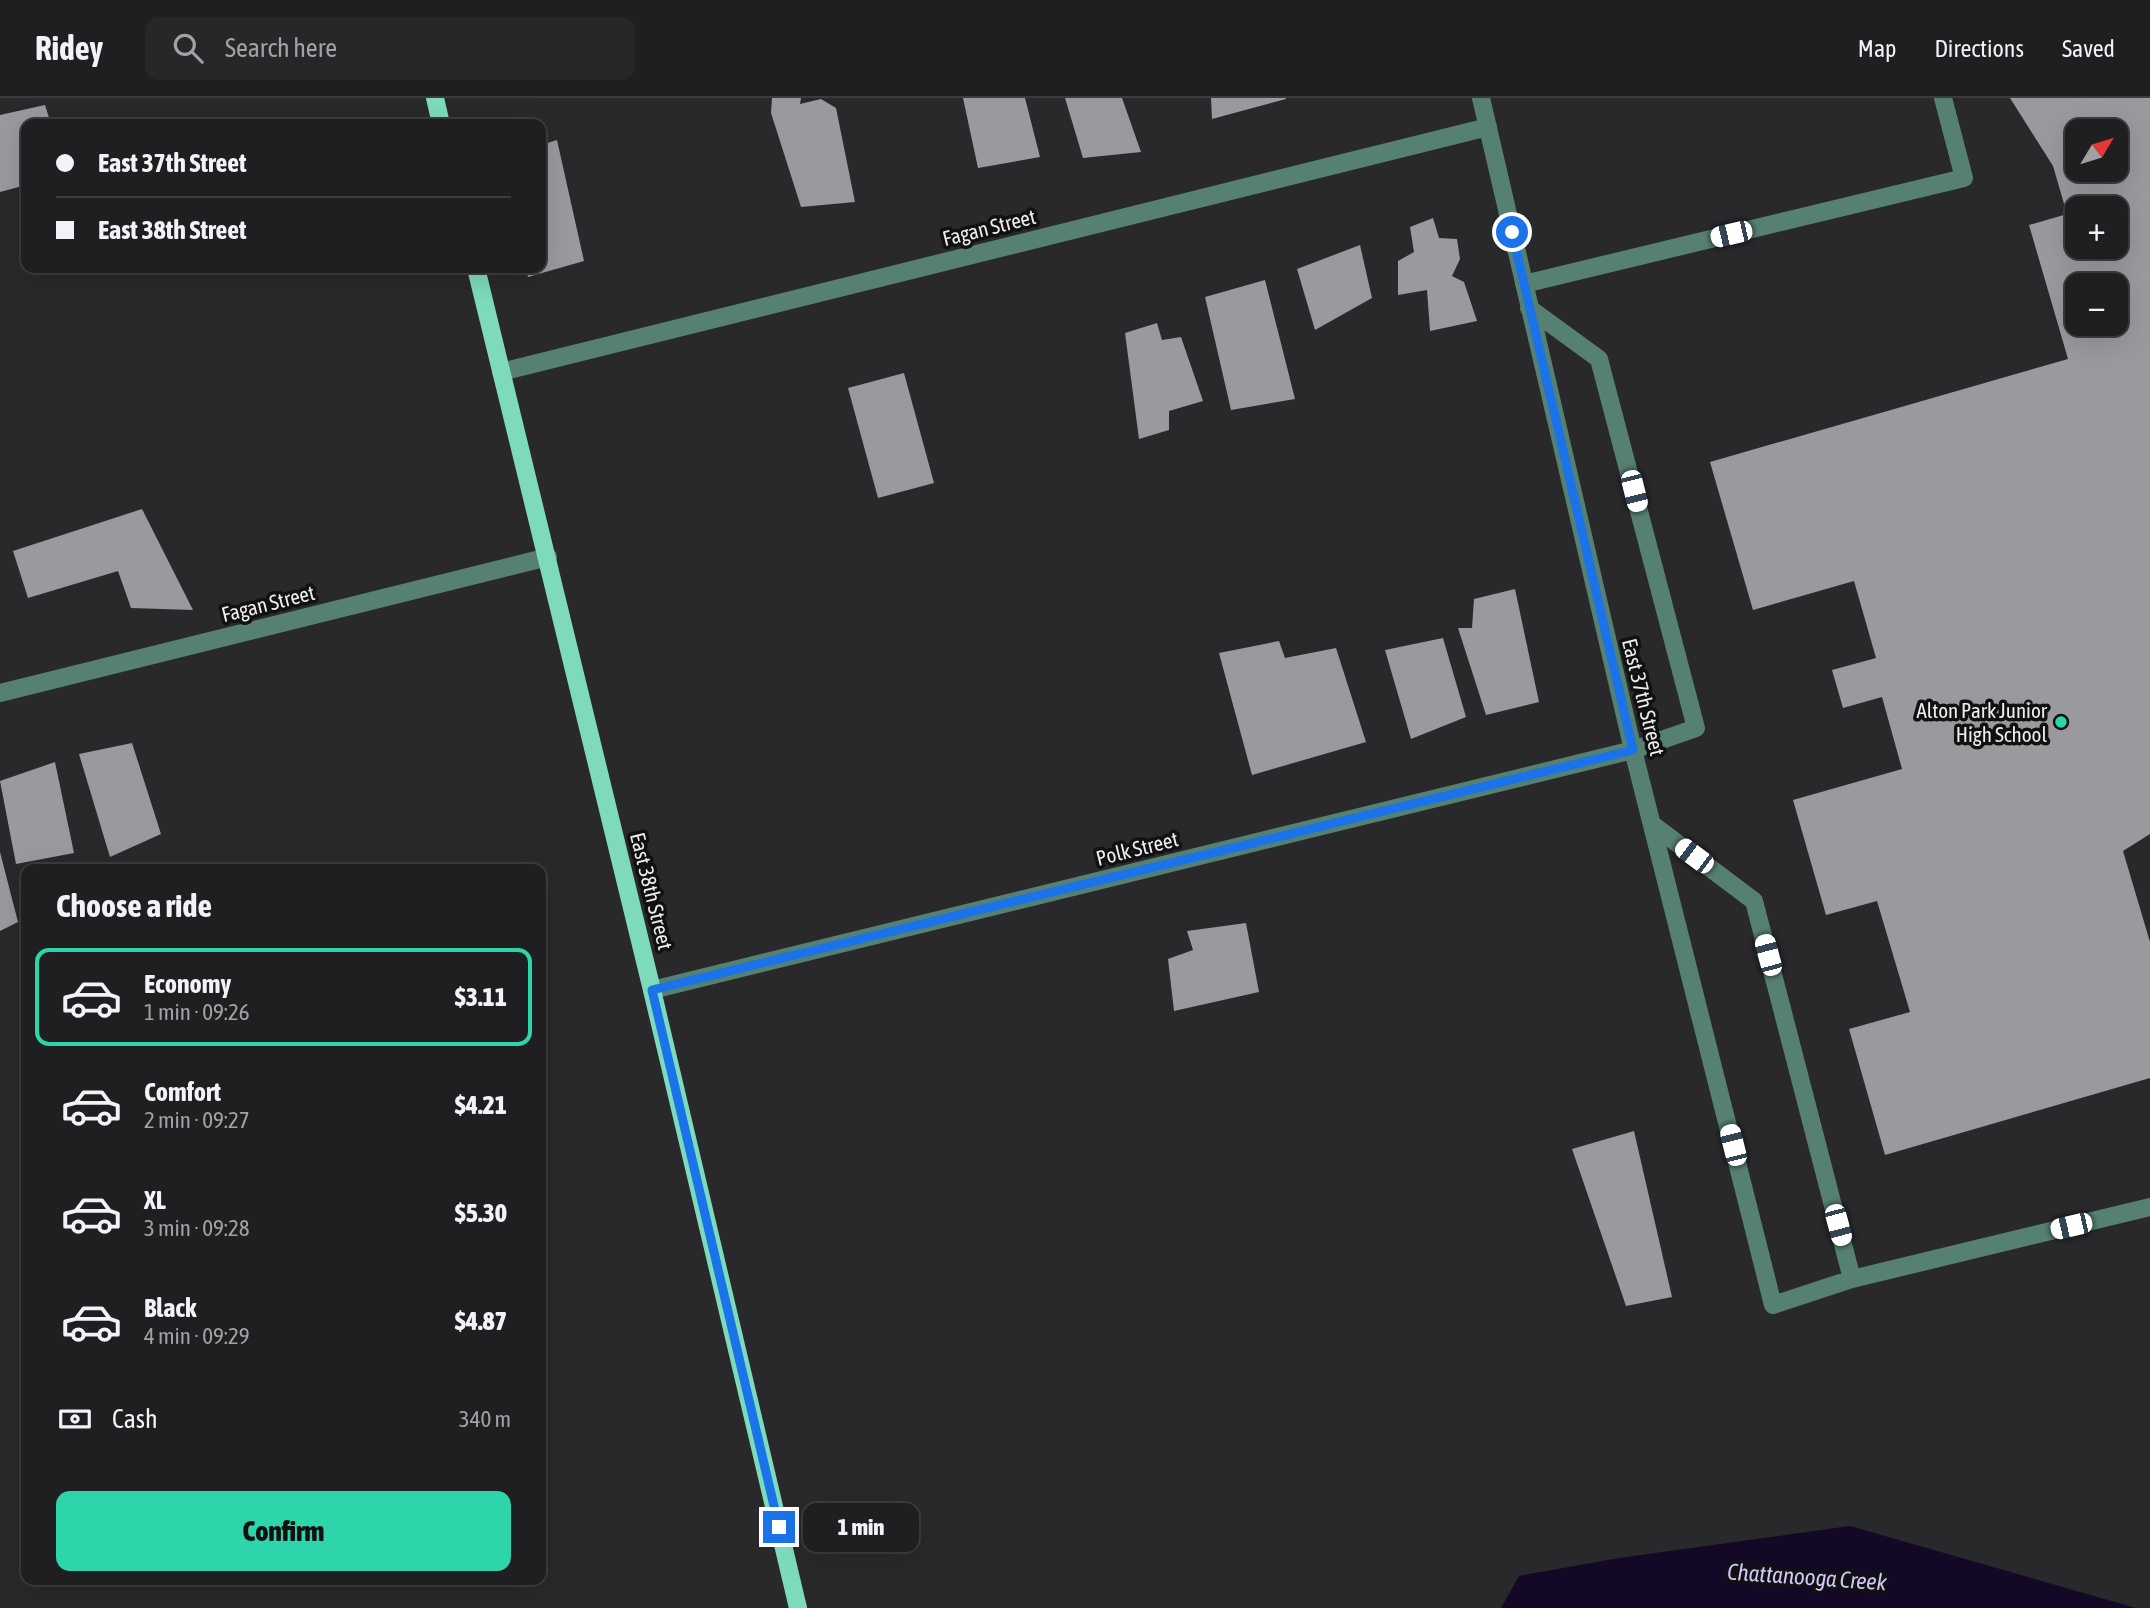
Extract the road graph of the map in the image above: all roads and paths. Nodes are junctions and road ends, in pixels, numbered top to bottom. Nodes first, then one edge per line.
1 (435, 98) edge
2 (1481, 98) edge
3 (1942, 98) edge
4 (440, 119) edge
5 (1488, 127) junction
6 (477, 273) edge
7 (1524, 284) junction
8 (1529, 308) junction
9 (501, 372) junction
10 (548, 557) junction
11 (0, 693) edge
12 (1633, 750) junction
13 (1654, 825) junction
14 (652, 990) junction
15 (2150, 1208) edge
16 (1852, 1279) junction
17 (799, 1608) edge

1 - 4 main road
2 - 5 street, East 37th Street
3 - 7 street
5 - 7 street, East 37th Street
5 - 9 street, Fagan Street
6 - 9 main road, East 38th Street
7 - 8 street, East 37th Street
8 - 12 street, East 37th Street
8 - 12 street, Polk Street
9 - 10 main road, East 38th Street
10 - 11 street, Fagan Street
10 - 14 main road, East 38th Street
12 - 13 street, East 37th Street
12 - 14 street, Polk Street
13 - 16 street
13 - 16 street, East 37th Street
14 - 17 main road, East 38th Street
15 - 16 street

